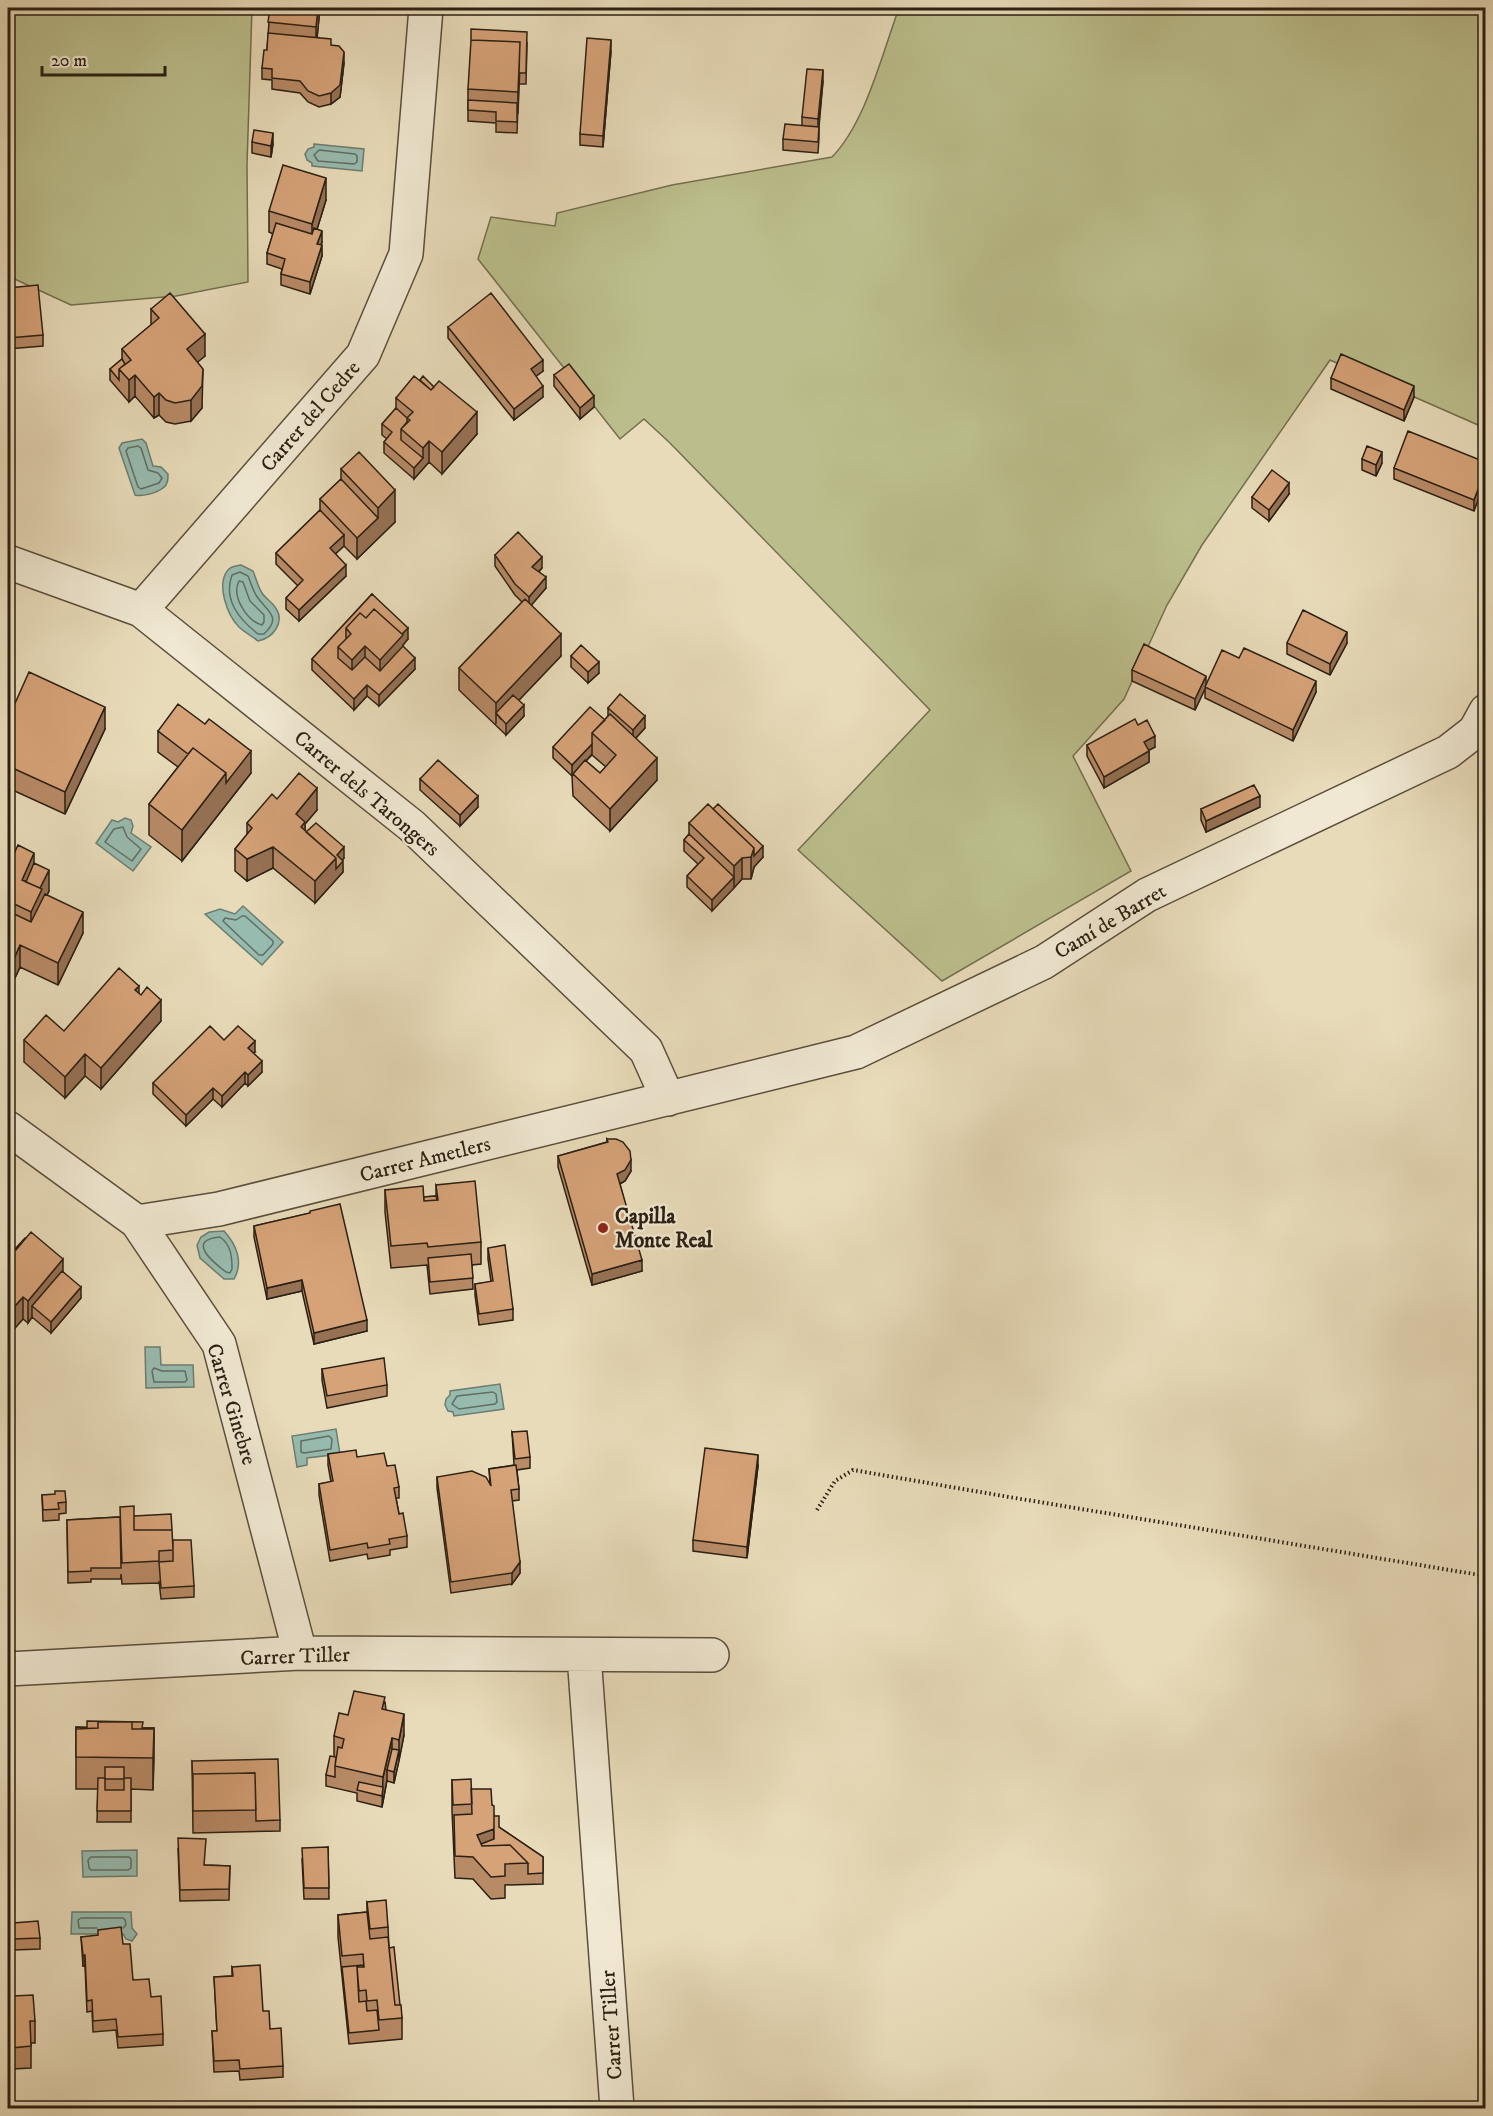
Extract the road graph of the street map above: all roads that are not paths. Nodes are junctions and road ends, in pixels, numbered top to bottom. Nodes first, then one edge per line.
1 (426, 8) edge
2 (8, 562) edge
3 (141, 610) junction
4 (1485, 711) edge
5 (711, 1088) joint
6 (668, 1099) junction
7 (8, 1128) edge
8 (137, 1222) junction
9 (300, 1653) junction
10 (584, 1655) junction
11 (712, 1655) dead end
12 (8, 1669) edge
13 (617, 2109) edge

1 - 3 street, Carrer del Cedre
2 - 3 street, Carrer dels Tarongers
3 - 6 street, Carrer dels Tarongers
4 - 5 street, Camí de Barret
5 - 6 street, Carrer Ametlers
6 - 8 street, Carrer Ametlers
7 - 8 street, Carrer Ginebre
8 - 9 street, Carrer Ginebre
9 - 10 street, Carrer Tiller
9 - 12 street, Carrer Tiller
10 - 11 street, Carrer Tiller
10 - 13 street, Carrer Tiller

